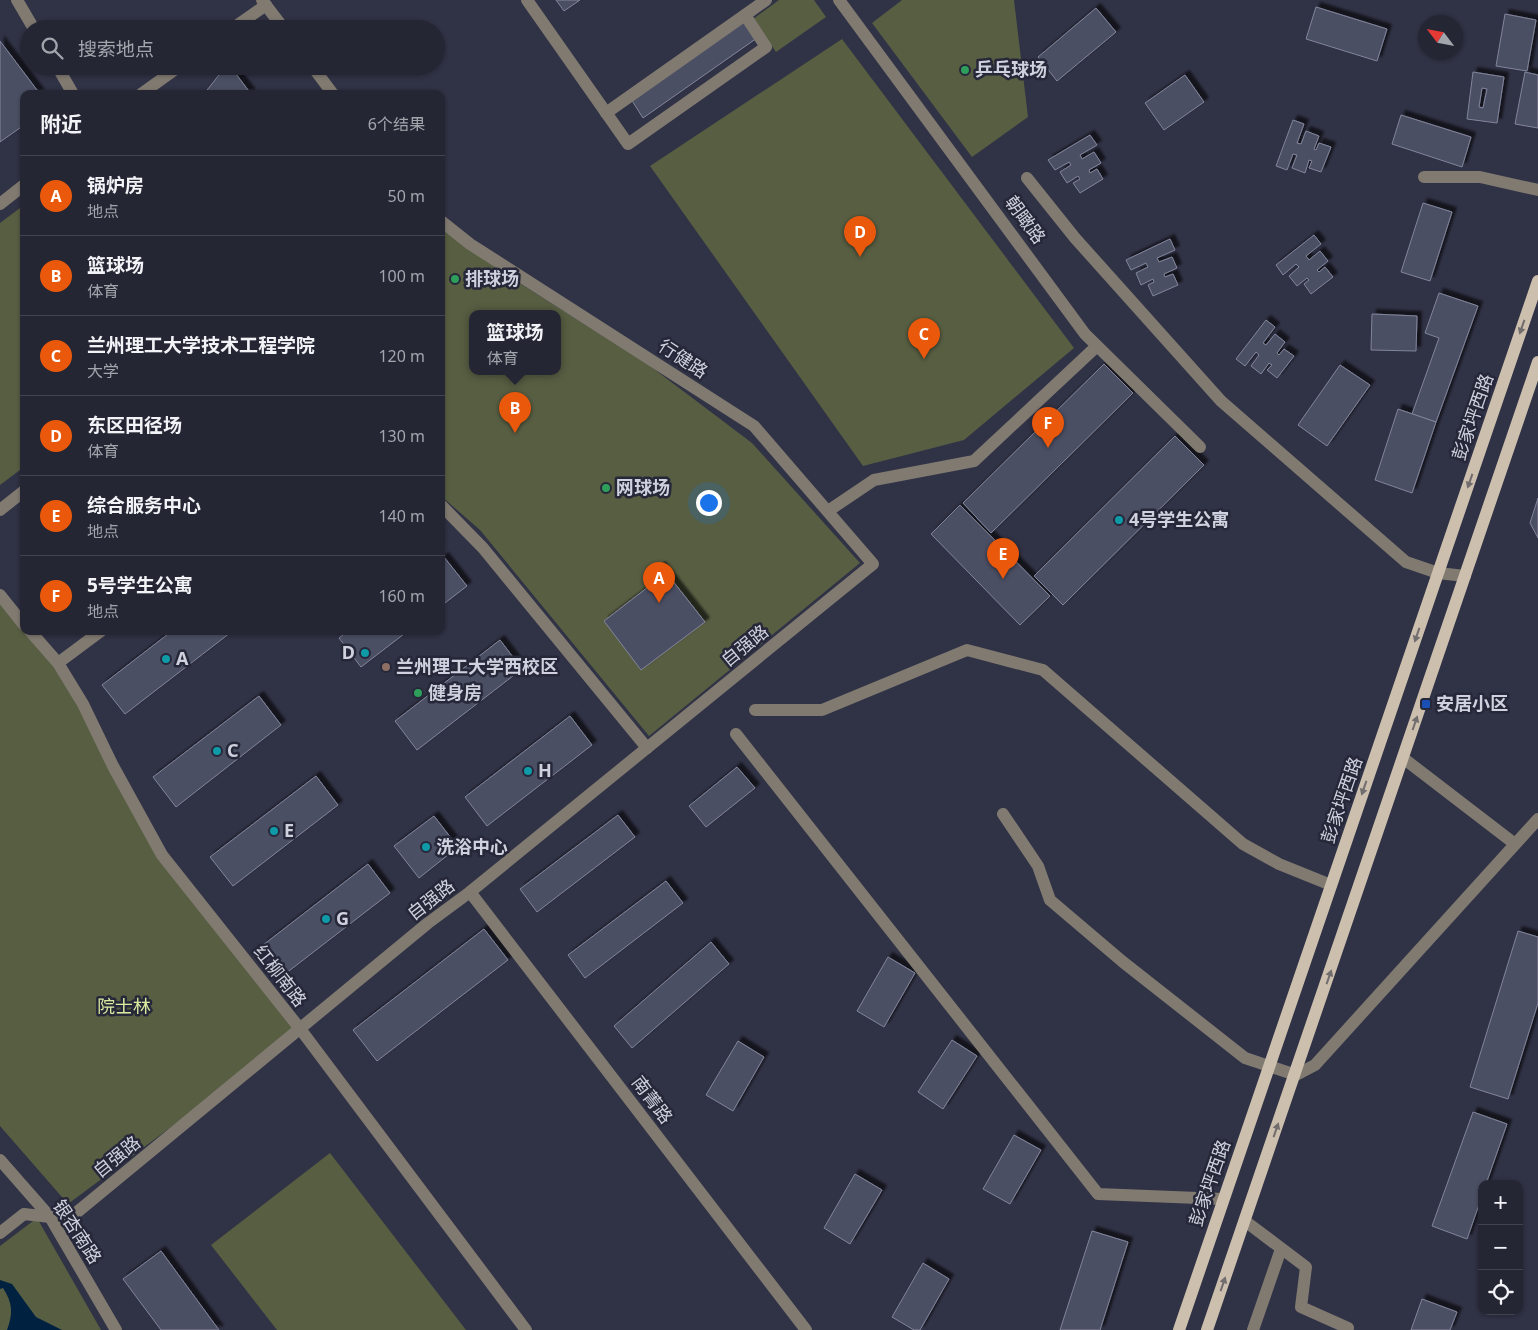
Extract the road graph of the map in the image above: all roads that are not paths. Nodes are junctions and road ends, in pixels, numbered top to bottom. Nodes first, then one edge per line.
1 (17, 0) edge
2 (527, 0) edge
3 (766, 0) edge
4 (839, 0) edge
5 (264, 2) edge
6 (745, 15) junction
7 (29, 20) edge
8 (243, 20) edge
9 (277, 20) edge
10 (62, 75) edge
11 (167, 75) edge
12 (319, 75) edge
13 (71, 90) edge
14 (147, 90) edge
15 (330, 90) edge
16 (606, 113) junction
17 (1424, 177) dead end
18 (1027, 178) dead end
19 (20, 188) edge
20 (1538, 190) edge
21 (0, 204) edge
22 (445, 224) edge
23 (1538, 281) edge
24 (1097, 346) junction
25 (1538, 362) edge
26 (1200, 447) dead end
27 (20, 494) edge
28 (445, 509) edge
29 (0, 510) edge
30 (828, 511) junction
31 (873, 564) joint
32 (1438, 573) junction
33 (1465, 576) junction
34 (0, 595) edge
35 (20, 620) edge
36 (34, 635) edge
37 (96, 635) edge
38 (58, 663) junction
39 (755, 710) dead end
40 (736, 734) dead end
41 (648, 748) junction
42 (1403, 758) junction
43 (1003, 814) dead end
44 (1538, 820) edge
45 (1515, 844) junction
46 (1331, 885) junction
47 (470, 892) junction
48 (301, 1030) junction
49 (1269, 1066) junction
50 (1296, 1075) junction
51 (0, 1160) edge
52 (1223, 1198) junction
53 (50, 1218) junction
54 (1245, 1221) junction
55 (0, 1233) edge
56 (1281, 1248) junction
57 (116, 1330) edge
58 (526, 1330) edge
59 (806, 1330) edge
60 (1178, 1330) edge
61 (1207, 1330) edge
62 (1253, 1330) edge
63 (1347, 1330) edge

1 - 7 street
2 - 16 street
3 - 6 street
4 - 24 street, 朝瞰路
5 - 8 street
5 - 9 street
6 - 16 street
6 - 16 street
10 - 13 street
11 - 14 street
12 - 15 street
17 - 20 street
18 - 32 street
19 - 21 street
22 - 30 street, 行健路
23 -> 32 main road, 彭家坪西路
24 - 26 street, 朝瞰路
24 - 30 street
25 - 33 main road
27 - 29 street
28 - 41 street
30 - 31 street, 行健路
31 - 41 street, 自强路
32 - 33 street
32 -> 46 main road, 彭家坪西路
42 -> 33 main road
34 - 35 street
36 - 38 street, 红柳南路
37 - 38 street
38 - 48 street, 红柳南路
39 - 46 street
40 - 52 street
41 - 47 street, 自强路
42 - 45 street
50 -> 42 main road
43 - 49 street
44 - 45 street
45 - 50 street
46 - 49 main road, 彭家坪西路
47 - 48 street, 自强路
47 - 59 street, 南菁路
48 - 53 street, 自强路
48 - 58 street, 红柳南路
49 - 50 street
49 - 52 main road, 彭家坪西路
54 -> 50 main road
51 - 53 street, 银杏南路
52 - 60 main road, 彭家坪西路
53 - 55 street, 自强路
53 - 57 street, 银杏南路
54 - 56 street
61 -> 54 main road
56 - 62 street
56 - 63 street

